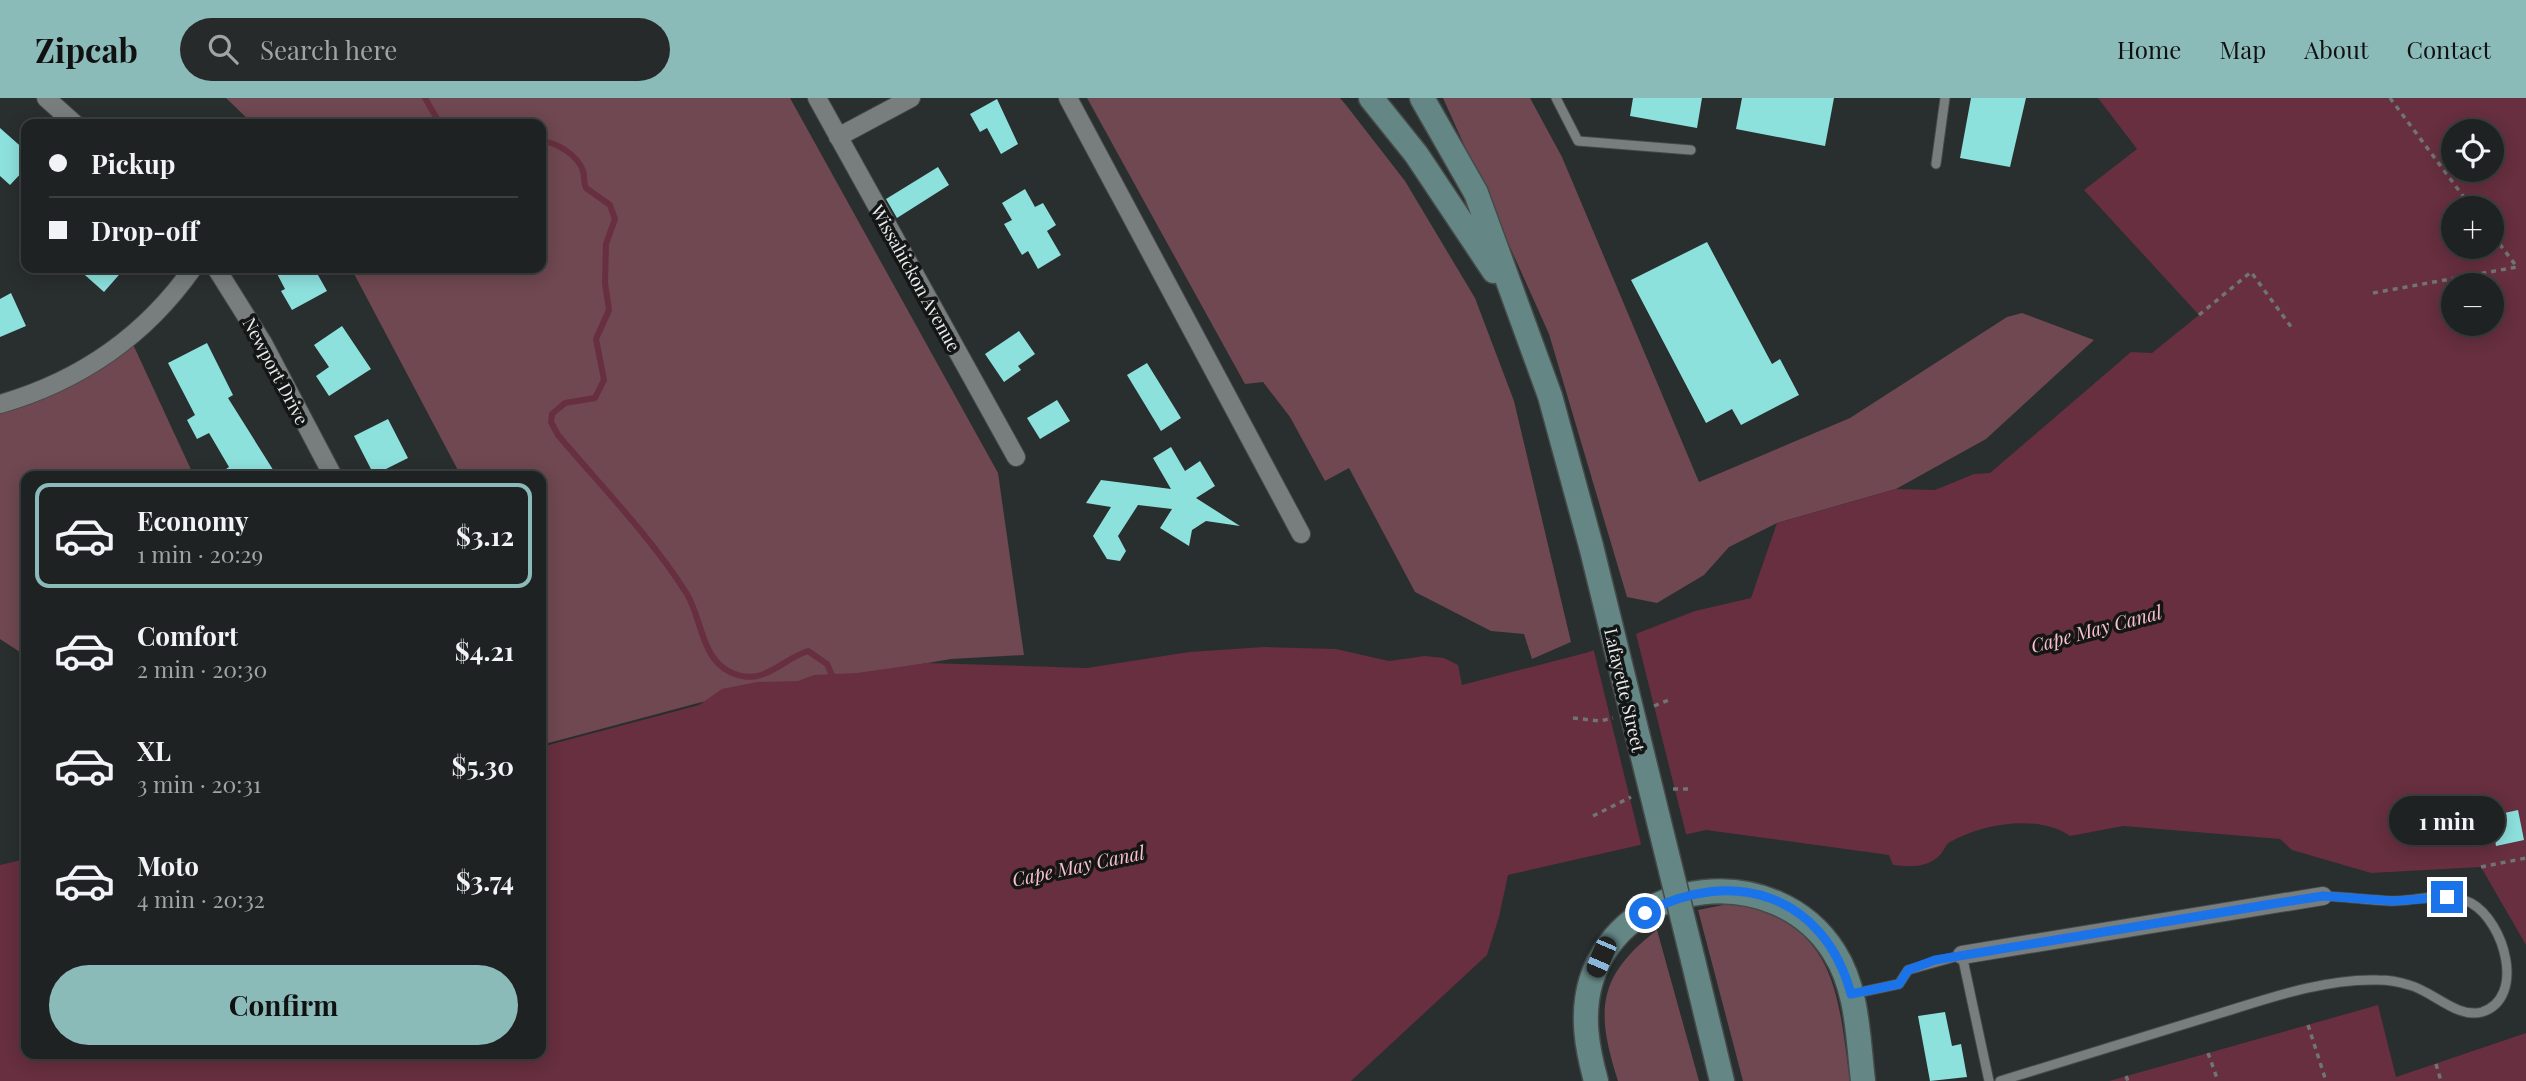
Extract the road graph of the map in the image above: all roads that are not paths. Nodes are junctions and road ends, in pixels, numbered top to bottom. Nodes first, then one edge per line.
1 (46, 98) edge
2 (817, 98) edge
3 (911, 98) edge
4 (1068, 98) edge
5 (1371, 98) edge
6 (1422, 98) edge
7 (1556, 98) edge
8 (1945, 98) edge
9 (69, 119) edge
10 (838, 137) junction
11 (1691, 150) dead end
12 (1936, 164) dead end
13 (189, 273) edge
14 (219, 273) edge
15 (1516, 304) junction
16 (0, 404) edge
17 (1016, 457) dead end
18 (329, 471) edge
19 (1301, 534) dead end
20 (2323, 896) joint
21 (1962, 955) junction
22 (1851, 994) junction
23 (1596, 1081) edge
24 (1722, 1081) edge
25 (1863, 1081) edge
26 (1989, 1081) edge
27 (2000, 1081) edge

1 - 9 street
2 - 10 street, Wissahickon Avenue
3 - 10 street
4 - 19 street
5 - 15 main road, Lafayette Street
6 - 15 main road, Lafayette Street
7 - 11 lane
8 - 12 lane
10 - 17 street, Wissahickon Avenue
13 - 16 street
14 - 18 street, Newport Drive
15 - 24 main road, Lafayette Street, bridge
20 - 21 street
20 - 27 lane
21 - 22 lane
21 - 26 lane
22 - 23 main road
22 - 25 main road

